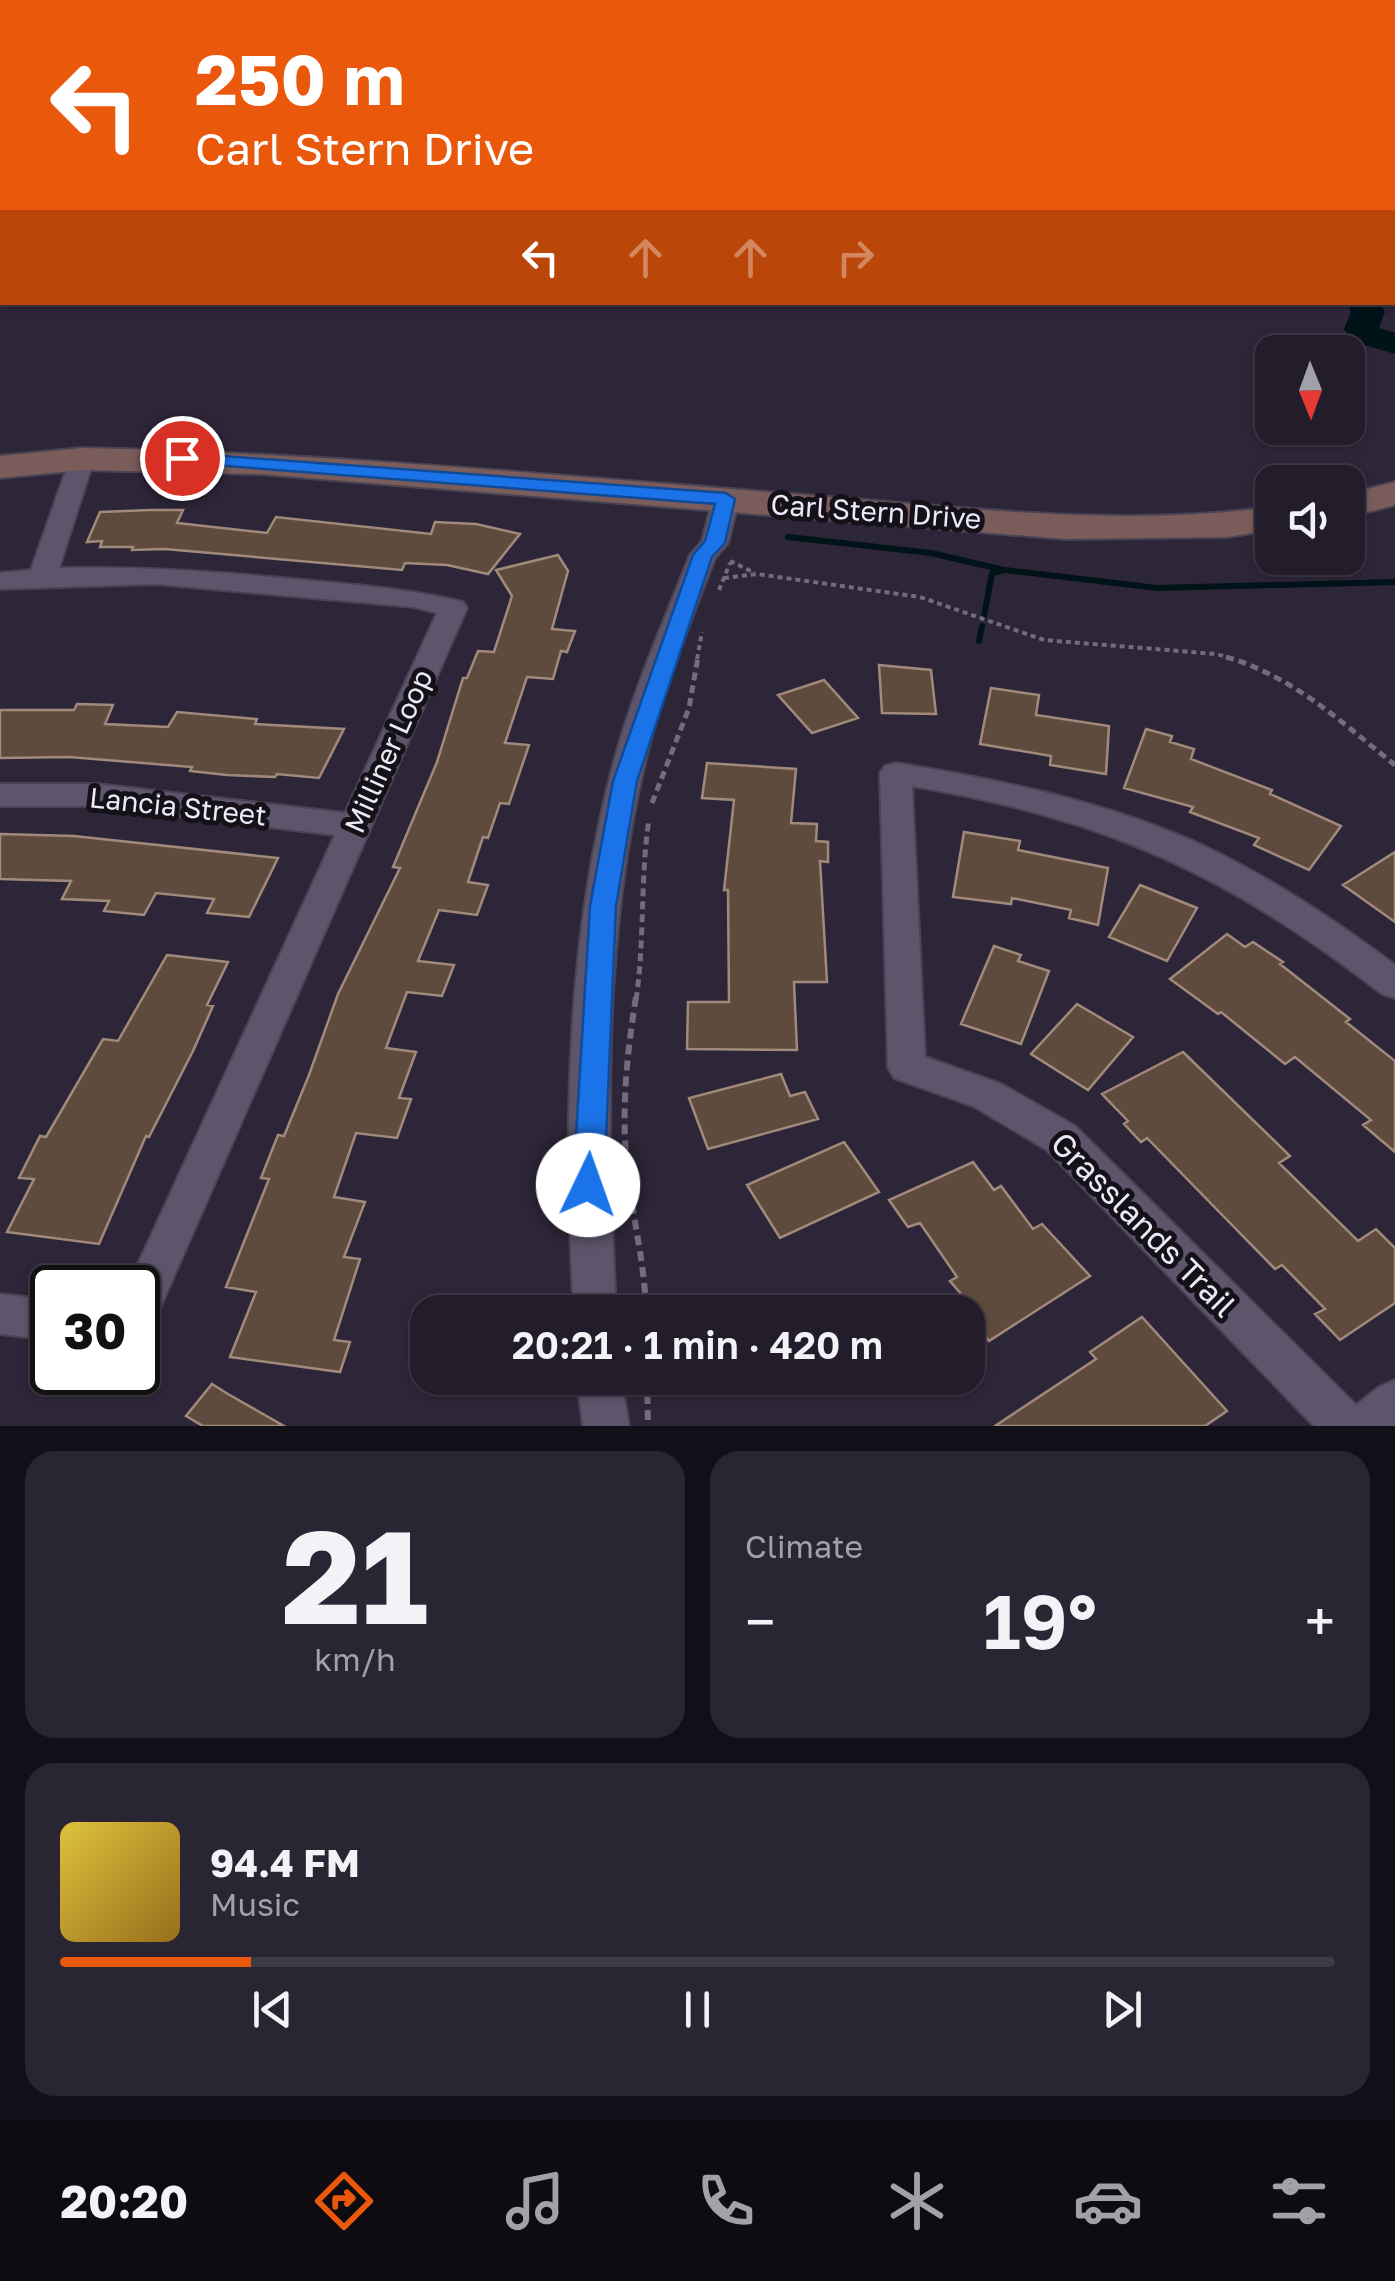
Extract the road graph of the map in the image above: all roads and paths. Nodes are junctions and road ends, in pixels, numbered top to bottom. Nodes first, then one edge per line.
1 (82, 459) junction
2 (0, 468) edge
3 (1395, 493) edge
4 (716, 498) junction
5 (1365, 501) edge
6 (1255, 520) edge
7 (723, 559) junction
8 (758, 574) junction
9 (43, 576) junction
10 (0, 581) edge
11 (717, 595) dead end
12 (703, 629) dead end
13 (1395, 765) edge
14 (0, 795) edge
15 (354, 826) junction
16 (1395, 984) edge
17 (158, 1265) edge
18 (594, 1295) edge
19 (646, 1295) edge
20 (0, 1314) edge
21 (30, 1317) edge
22 (601, 1395) edge
23 (647, 1395) edge
24 (1395, 1402) edge
25 (606, 1426) edge
26 (648, 1426) edge
27 (1345, 1426) edge
28 (1365, 1426) edge

1 - 2 street, Carl Stern Drive
1 - 4 street, Carl Stern Drive
1 - 9 street
3 - 5 street
4 - 6 street, Carl Stern Drive
4 - 7 street
7 - 8 path
7 - 8 path
7 - 11 path
7 - 18 street
8 - 13 path
9 - 10 street, Milliner Loop
9 - 15 street, Milliner Loop
12 - 19 path
14 - 15 street, Lancia Street
15 - 17 street, Milliner Loop
16 - 27 street, Grasslands Trail
20 - 21 street
22 - 25 street
23 - 26 path
24 - 28 street

